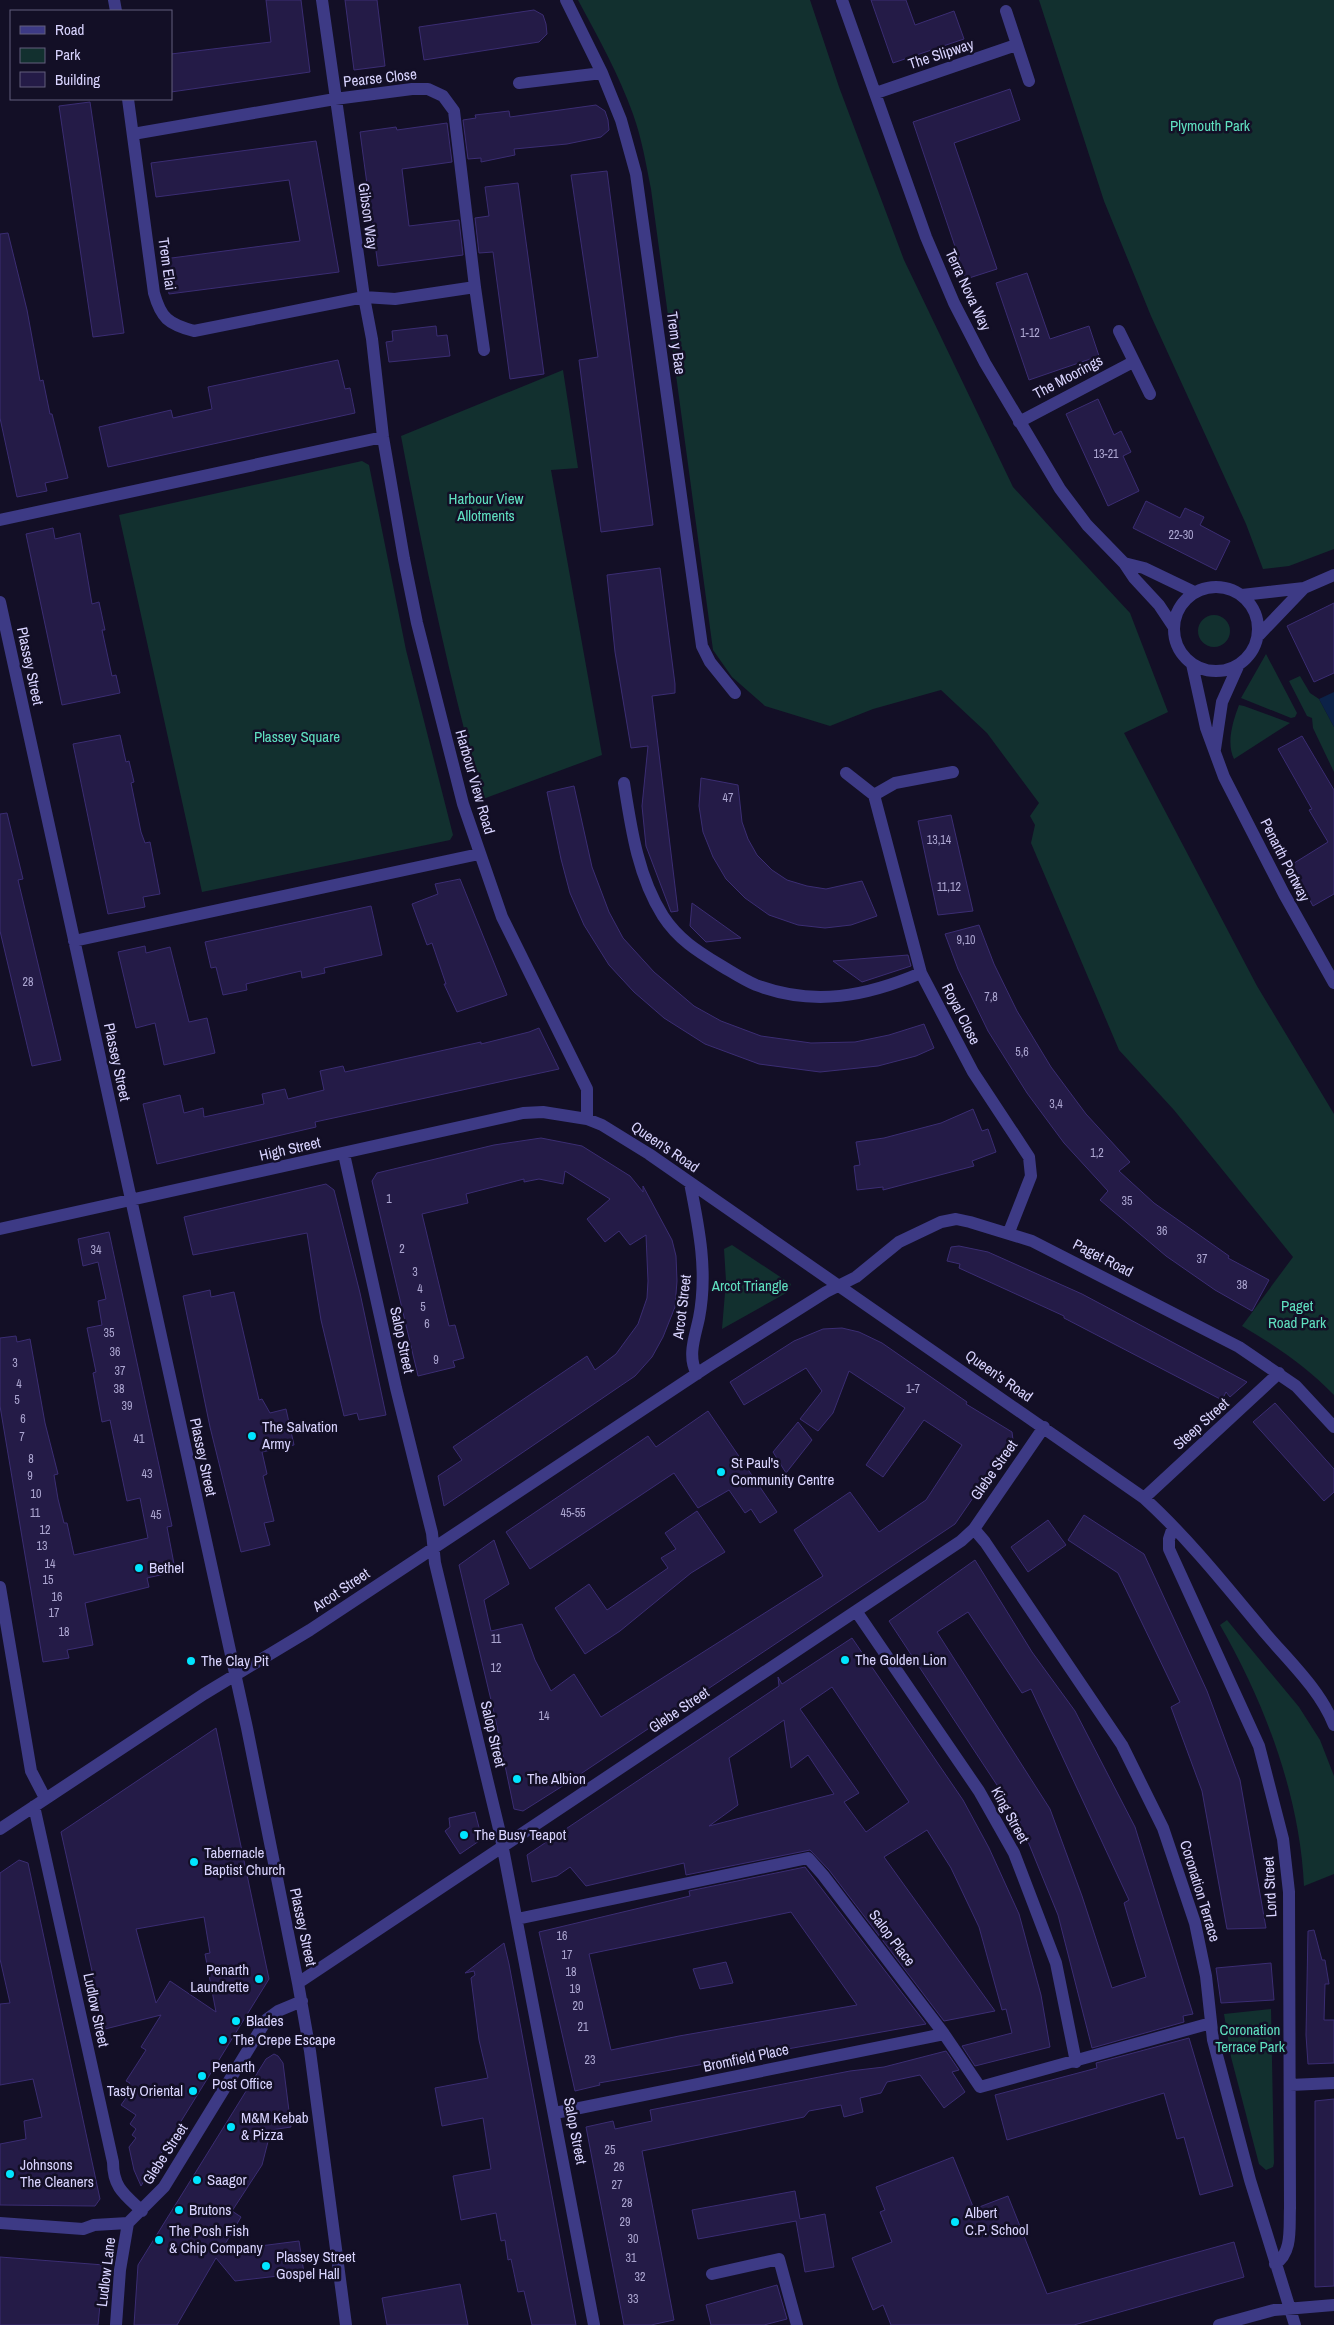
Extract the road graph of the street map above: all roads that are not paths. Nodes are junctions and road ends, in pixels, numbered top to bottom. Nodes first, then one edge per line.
1 (322, 0) edge
2 (566, 0) edge
3 (842, 0) edge
4 (1006, 11) dead end
5 (1016, 45) junction
6 (602, 73) junction
7 (1029, 81) dead end
8 (519, 83) dead end
9 (876, 93) junction
10 (335, 99) junction
11 (128, 100) edge
12 (133, 134) junction
13 (475, 288) junction
14 (364, 297) junction
15 (1119, 331) dead end
16 (484, 350) dead end
17 (1133, 362) junction
18 (1150, 394) dead end
19 (1019, 422) junction
20 (383, 436) junction
21 (0, 520) edge
22 (1124, 563) junction
23 (1334, 575) edge
24 (1304, 588) junction
25 (1194, 592) junction
26 (1242, 594) junction
27 (0, 602) edge
28 (1173, 626) junction
29 (1259, 635) junction
30 (1192, 664) junction
31 (1240, 664) junction
32 (735, 693) dead end
33 (1214, 750) junction
34 (953, 772) dead end
35 (846, 773) dead end
36 (624, 783) dead end
37 (874, 795) junction
38 (479, 854) junction
39 (74, 941) junction
40 (921, 972) junction
41 (1334, 983) edge
42 (586, 1119) junction
43 (344, 1154) junction
44 (690, 1183) junction
45 (131, 1202) junction
46 (0, 1229) edge
47 (1009, 1232) junction
48 (840, 1286) junction
49 (1279, 1373) junction
50 (697, 1374) junction
51 (1044, 1427) junction
52 (1334, 1427) edge
53 (1144, 1498) junction
54 (1173, 1527) junction
55 (974, 1529) junction
56 (433, 1547) junction
57 (0, 1587) edge
58 (856, 1611) junction
59 (234, 1675) junction
60 (1334, 1725) edge
61 (40, 1802) junction
62 (0, 1829) edge
63 (502, 1848) junction
64 (517, 1919) junction
65 (298, 1983) junction
66 (302, 2001) junction
67 (1211, 2023) junction
68 (944, 2034) junction
69 (1076, 2062) junction
70 (1334, 2083) edge
71 (1290, 2085) junction
72 (555, 2113) junction
73 (142, 2212) junction
74 (0, 2223) edge
75 (128, 2223) junction
76 (1275, 2264) junction
77 (712, 2274) dead end
78 (1334, 2305) edge
79 (1288, 2308) junction
80 (116, 2325) edge
81 (346, 2325) edge
82 (594, 2325) edge
83 (797, 2325) edge
84 (1219, 2325) edge
85 (1295, 2325) edge

1 - 10 street, Gibson Way
2 - 6 street, Trem y Bae
3 - 9 street, Terra Nova Way
4 - 5 street
5 - 7 street
5 - 9 street, The Slipway
6 - 8 street
6 - 32 street, Trem y Bae
9 - 19 street, Terra Nova Way
10 - 12 street, Pearse Close
10 - 13 street, Pearse Close
10 - 14 street, Gibson Way
11 - 12 street, Trem Elai
12 - 14 street, Trem Elai
13 - 14 street
13 - 16 street, Pearse Close
14 - 20 street, Gibson Way
15 - 17 street
17 - 18 street
17 - 19 street, The Moorings
19 - 22 street, Terra Nova Way
20 - 21 street
20 - 38 street, Harbour View Road
22 - 25 street
22 - 28 street, Terra Nova Way
23 - 24 street
24 - 26 street
24 - 29 street
25 - 26 street
25 - 28 street
26 - 29 street
27 - 39 street, Plassey Street
28 - 30 street
29 - 31 street
30 - 31 street
30 - 33 street, Penarth Portway
31 - 33 street, Penarth Portway
33 - 41 street, Penarth Portway
34 - 37 street
35 - 37 street
36 - 40 street
37 - 40 street, Royal Close
38 - 39 street
38 - 42 street, Harbour View Road
39 - 45 street, Plassey Street
40 - 47 street, Royal Close
42 - 43 street, High Street
42 - 44 street, Queen's Road
43 - 45 street, High Street
43 - 56 street, Salop Street
44 - 48 street, Queen's Road
44 - 50 street, Arcot Street
45 - 46 street, High Street
45 - 59 street, Plassey Street
47 - 48 street, Paget Road
47 - 49 street, Paget Road
48 - 50 street, Arcot Street
48 - 51 street, Queen's Road
49 - 52 street, Paget Road
49 - 53 street, Steep Street
50 - 56 street, Arcot Street
51 - 53 street, Queen's Road
51 - 55 street, Glebe Street
53 - 54 street, Queen's Road
54 - 60 street, Queen's Road
54 - 71 street, Lord Street
55 - 58 street, Glebe Street
55 - 67 street, Coronation Terrace
56 - 59 street, Arcot Street
56 - 63 street, Salop Street
57 - 61 street, Ludlow Street
58 - 63 street, Glebe Street
58 - 69 street, King Street
59 - 61 street, Arcot Street
59 - 65 street, Plassey Street
61 - 62 street, Arcot Street
61 - 73 street, Ludlow Street
63 - 64 street, Salop Street
63 - 65 street, Glebe Street
64 - 68 street, Salop Place
64 - 72 street, Salop Street
65 - 66 street, Plassey Street
66 - 73 street, Glebe Street
66 - 81 street, Plassey Street
67 - 69 street, Salop Place
67 - 76 street, Coronation Terrace
68 - 69 street, Salop Place
68 - 72 street, Bromfield Place
70 - 71 street
71 - 76 street, Lord Street
72 - 82 street, Salop Street
73 - 75 street, Glebe Street
74 - 75 street
75 - 80 street, Ludlow Lane
76 - 79 street, Coronation Terrace
77 - 83 street
78 - 79 street
79 - 84 street
79 - 85 street, Coronation Terrace

